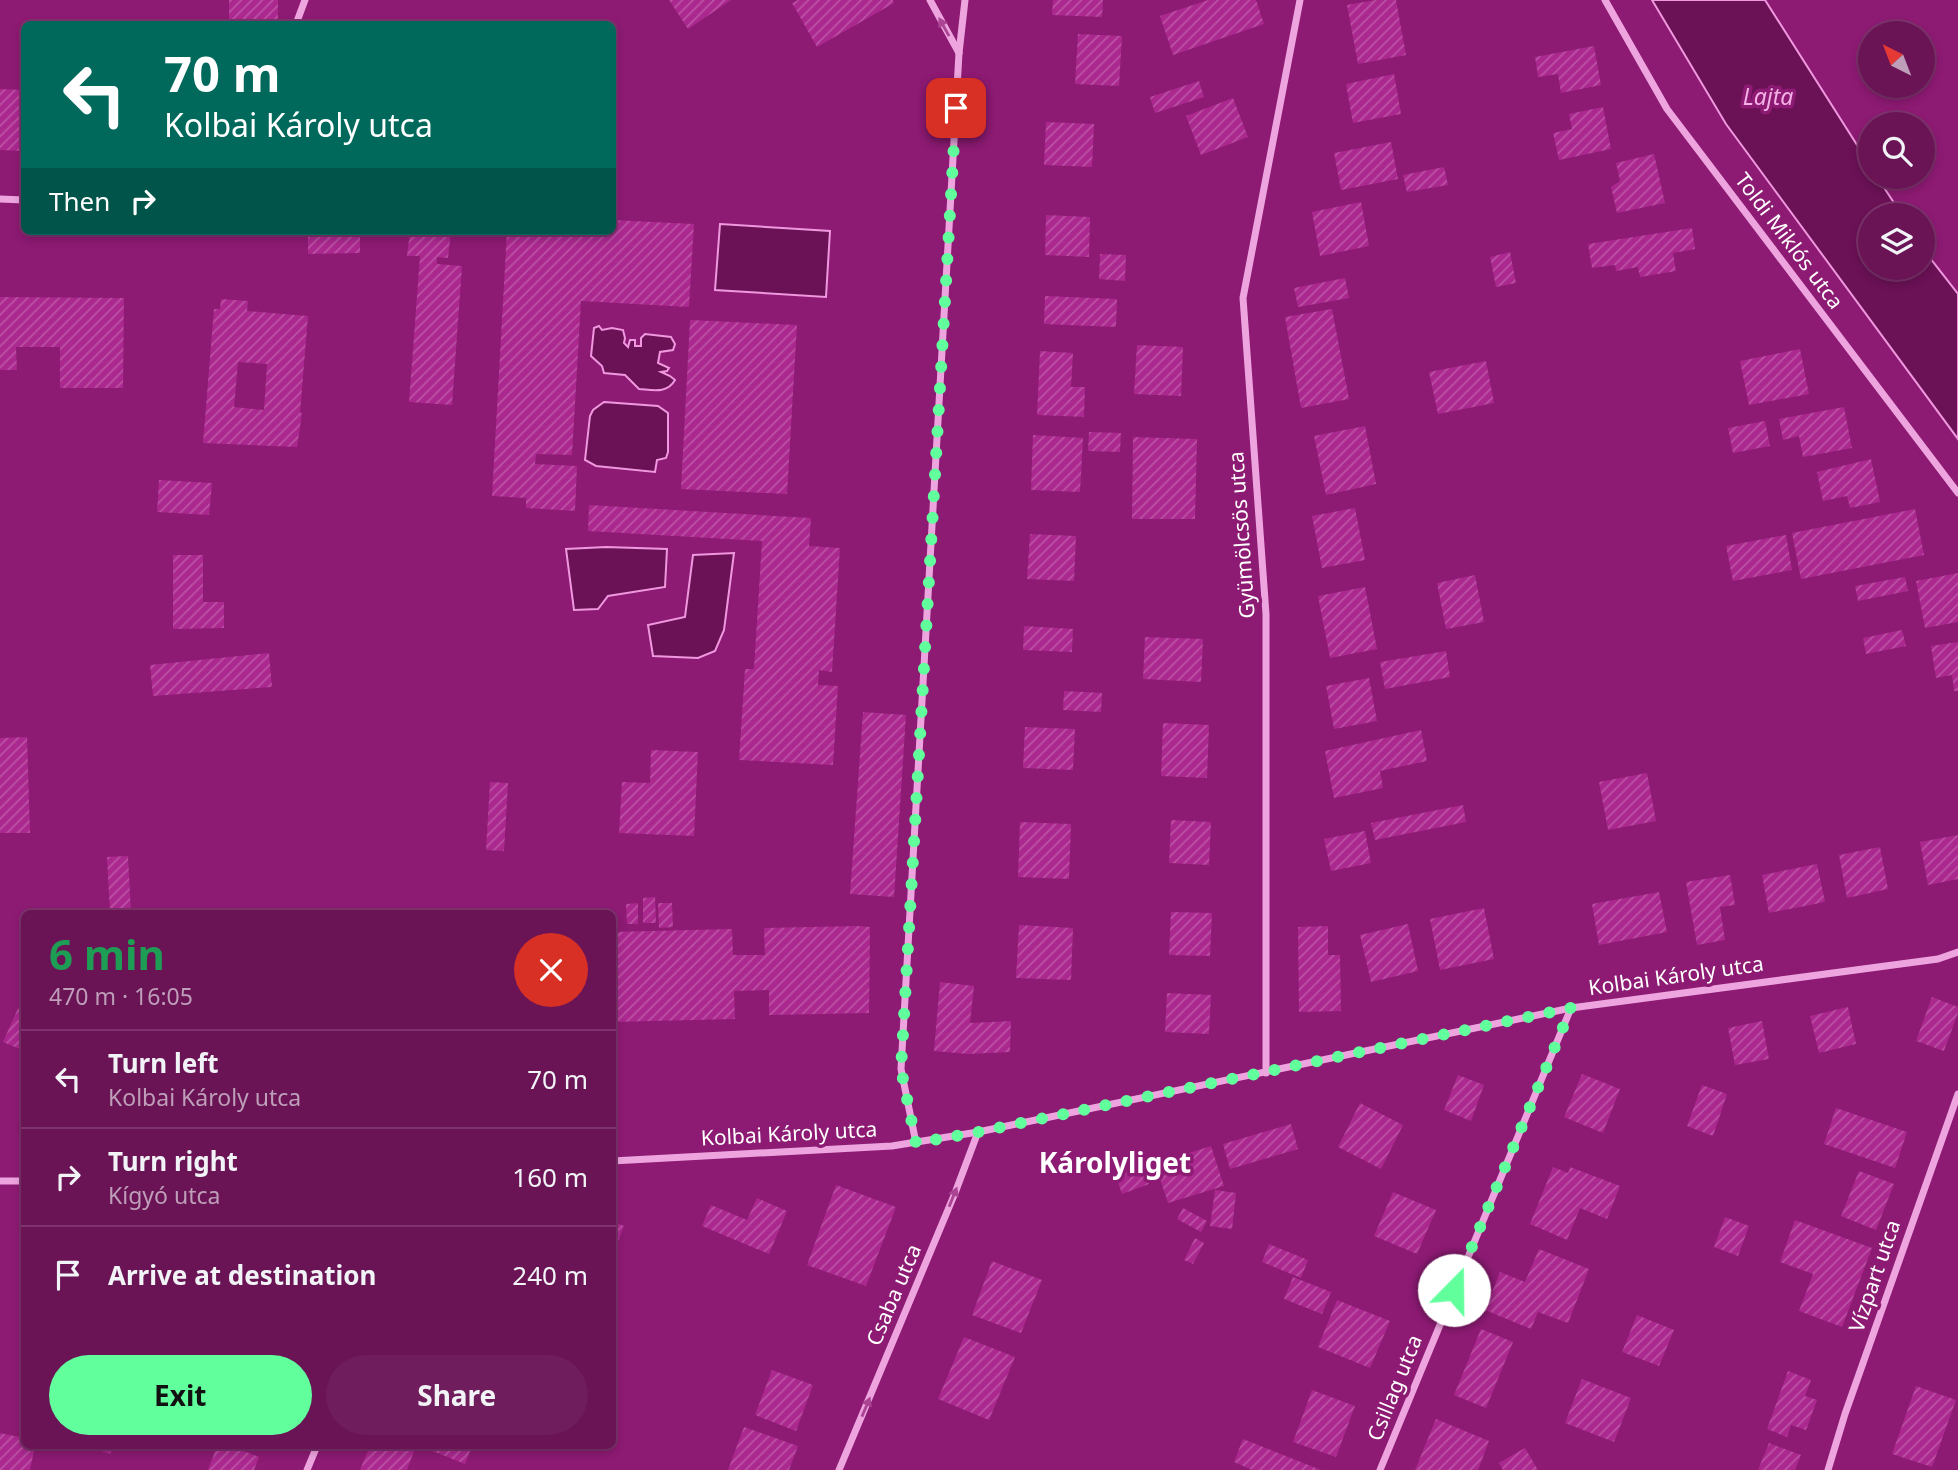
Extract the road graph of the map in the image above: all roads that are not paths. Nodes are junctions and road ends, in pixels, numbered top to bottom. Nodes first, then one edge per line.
1 (305, 0) edge
2 (930, 0) edge
3 (965, 0) edge
4 (1300, 0) edge
5 (1605, 0) edge
6 (297, 21) edge
7 (959, 53) junction
8 (0, 199) edge
9 (21, 200) edge
10 (1958, 493) edge
11 (1958, 952) edge
12 (1571, 1008) junction
13 (1266, 1073) junction
14 (1958, 1094) edge
15 (978, 1132) junction
16 (916, 1143) junction
17 (616, 1161) edge
18 (0, 1181) edge
19 (21, 1181) edge
20 (316, 1449) edge
21 (307, 1470) edge
22 (839, 1470) edge
23 (1380, 1470) edge
24 (1828, 1470) edge

1 - 6 street
7 -> 2 street
3 - 7 street
4 - 13 street, Gyümölcsös utca
5 - 10 street, Toldi Miklós utca
7 - 16 street
8 - 9 street
11 - 12 street, Kolbai Károly utca
12 - 13 street, Kolbai Károly utca
12 - 23 street, Csillag utca
13 - 15 street, Kolbai Károly utca
14 - 24 street, Vízpart utca
15 - 16 street, Kolbai Károly utca
22 -> 15 street, Csaba utca
16 - 17 street, Kolbai Károly utca
18 - 19 street
20 - 21 street

